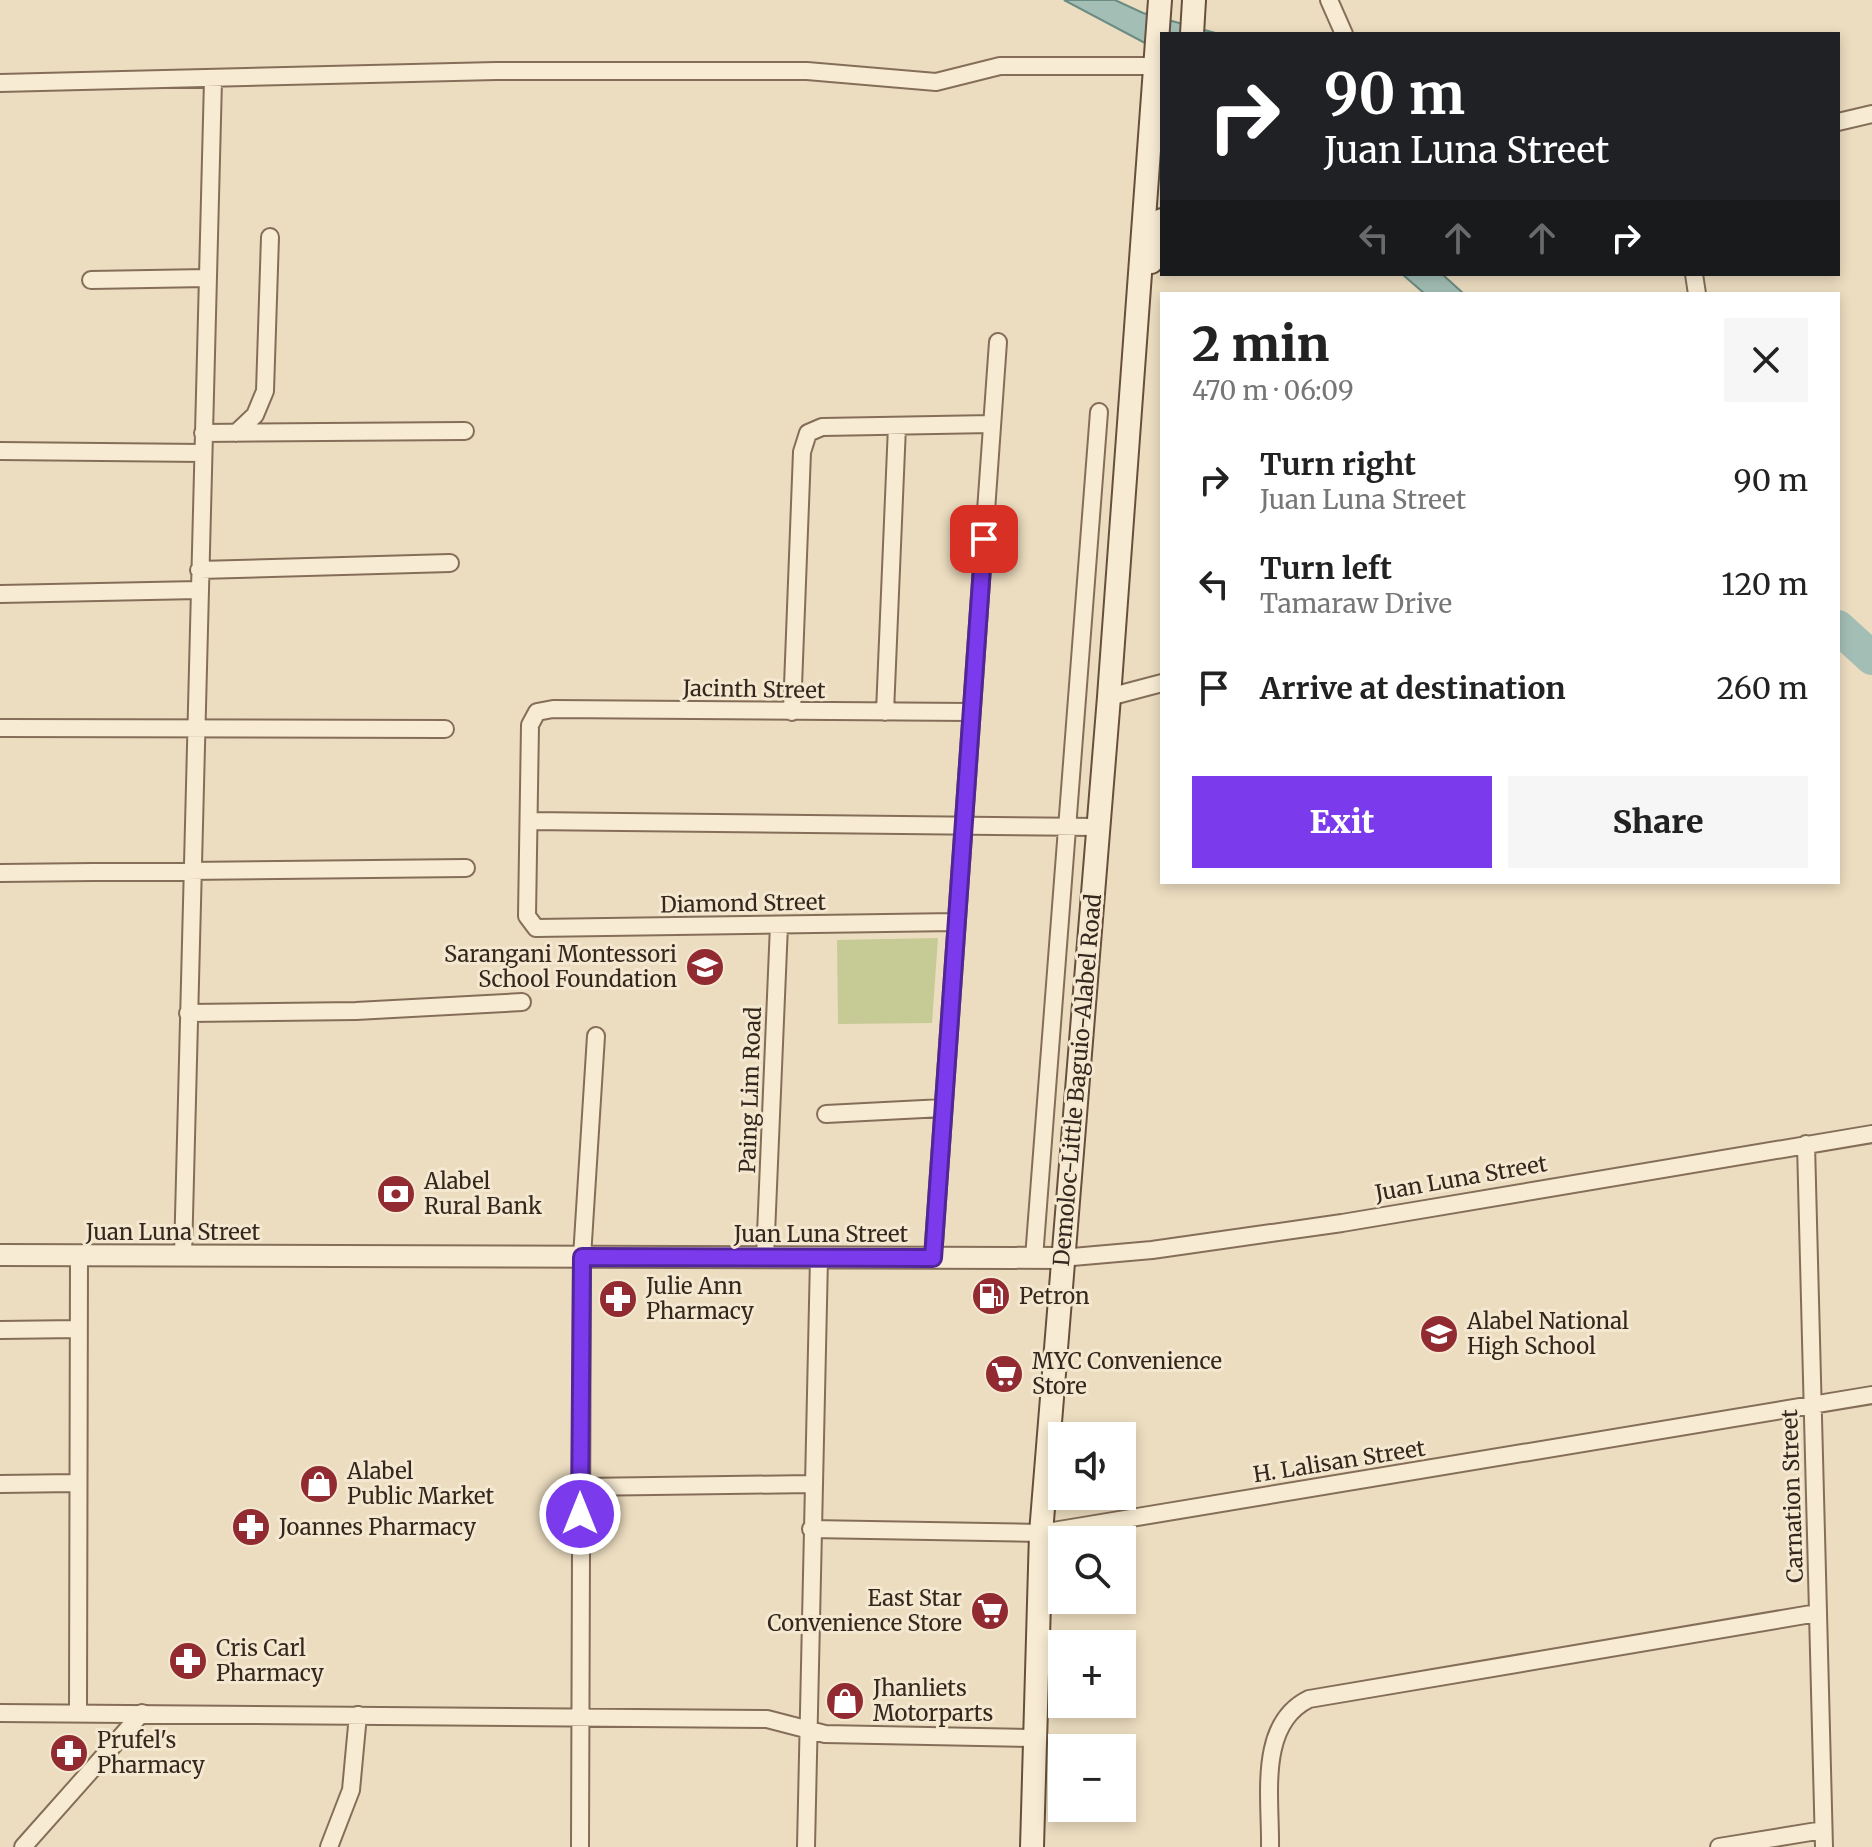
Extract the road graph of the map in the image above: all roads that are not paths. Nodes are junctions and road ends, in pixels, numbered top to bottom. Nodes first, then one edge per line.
1 (1194, 0) edge
2 (1329, 0) edge
3 (1160, 1) edge
4 (1192, 32) edge
5 (1343, 32) edge
6 (1156, 61) junction
7 (213, 80) junction
8 (0, 83) edge
9 (1872, 114) edge
10 (1840, 122) edge
11 (1160, 227) edge
12 (270, 237) dead end
13 (207, 278) junction
14 (91, 280) dead end
15 (1137, 313) junction
16 (998, 342) dead end
17 (1099, 412) dead end
18 (992, 424) junction
19 (897, 426) junction
20 (465, 431) dead end
21 (203, 433) junction
22 (236, 433) junction
23 (0, 451) edge
24 (203, 453) junction
25 (450, 563) dead end
26 (199, 570) junction
27 (199, 590) junction
28 (0, 594) edge
29 (1160, 684) edge
30 (1109, 697) junction
31 (792, 712) junction
32 (885, 712) junction
33 (971, 712) junction
34 (0, 728) edge
35 (445, 729) dead end
36 (195, 731) junction
37 (529, 821) junction
38 (963, 826) junction
39 (1065, 827) junction
40 (1098, 827) junction
41 (466, 868) dead end
42 (0, 873) edge
43 (191, 873) junction
44 (956, 922) junction
45 (779, 925) junction
46 (522, 1002) dead end
47 (188, 1013) junction
48 (596, 1036) dead end
49 (943, 1108) junction
50 (826, 1114) dead end
51 (1872, 1134) edge
52 (1806, 1144) junction
53 (0, 1255) edge
54 (79, 1256) junction
55 (183, 1256) junction
56 (582, 1257) junction
57 (765, 1258) junction
58 (819, 1258) junction
59 (933, 1258) junction
60 (1034, 1258) junction
61 (1061, 1258) junction
62 (78, 1329) junction
63 (0, 1330) edge
64 (1872, 1395) edge
65 (1811, 1405) junction
66 (76, 1483) junction
67 (0, 1484) edge
68 (812, 1484) junction
69 (580, 1487) junction
70 (811, 1529) junction
71 (1041, 1533) junction
72 (1817, 1613) junction
73 (0, 1713) edge
74 (78, 1713) junction
75 (142, 1713) junction
76 (358, 1715) junction
77 (579, 1717) junction
78 (807, 1730) junction
79 (1034, 1738) junction
80 (1823, 1838) edge
81 (23, 1847) edge
82 (329, 1847) edge
83 (580, 1847) edge
84 (806, 1847) edge
85 (1032, 1847) edge
86 (1270, 1847) edge
87 (1719, 1847) edge

1 - 4 main road
2 - 5 street
3 - 6 main road, Demoloc-Little Baguio-Alabel Road
6 - 7 street
6 - 15 main road, Demoloc-Little Baguio-Alabel Road
7 - 8 street
7 - 13 street
9 - 10 street
11 - 15 main road, Demoloc-Little Baguio-Alabel Road
12 - 22 street
13 - 14 street
13 - 21 street
15 - 30 main road, Demoloc-Little Baguio-Alabel Road
16 - 18 street
17 - 39 street
18 - 19 street
18 - 33 street
19 - 31 street
19 - 32 street
20 - 22 street
21 - 22 street
21 - 24 street
23 - 24 street
24 - 26 street
25 - 26 street
26 - 27 street
27 - 28 street
27 - 36 street
29 - 30 street
30 - 40 main road, Demoloc-Little Baguio-Alabel Road
31 - 32 street, Jacinth Street
31 - 37 street, Jacinth Street
32 - 33 street, Jacinth Street
33 - 38 street
34 - 36 street
35 - 36 street
36 - 43 street
37 - 38 street
37 - 45 street, Diamond Street
38 - 39 street
38 - 44 street
39 - 40 street
39 - 60 street
40 - 61 main road, Demoloc-Little Baguio-Alabel Road
41 - 43 street
42 - 43 street
43 - 47 street
44 - 45 street, Diamond Street
44 - 49 street
45 - 57 street, Paing Lim Road
46 - 47 street
47 - 55 street
48 - 56 street
49 - 50 street
49 - 59 street
51 - 52 street, Juan Luna Street
52 - 61 street, Juan Luna Street
52 - 65 street, Carnation Street
53 - 54 street, Juan Luna Street
54 - 55 street, Juan Luna Street
54 - 62 street
55 - 56 street, Juan Luna Street
56 - 57 street, Juan Luna Street
56 - 69 street
57 - 58 street, Juan Luna Street
58 - 59 street, Juan Luna Street
58 - 68 street
59 - 60 street, Juan Luna Street
60 - 61 street, Juan Luna Street
61 - 71 main road, Demoloc-Little Baguio-Alabel Road
62 - 63 street
62 - 66 street
64 - 65 street, H. Lalisan Street
65 - 71 street, H. Lalisan Street
65 - 72 street, Carnation Street
66 - 67 street
66 - 74 street
68 - 69 street
68 - 70 street
69 - 77 street
70 - 71 street, H. Lalisan Street
70 - 78 street
71 - 79 main road, Demoloc-Little Baguio-Alabel Road
72 - 80 street, Carnation Street
72 - 86 street
73 - 74 street
74 - 75 street
75 - 76 street
75 - 81 street
76 - 77 street
76 - 82 street
77 - 78 street
77 - 83 street
78 - 79 street
78 - 84 street
79 - 85 main road, Demoloc-Little Baguio-Alabel Road
80 - 87 street

